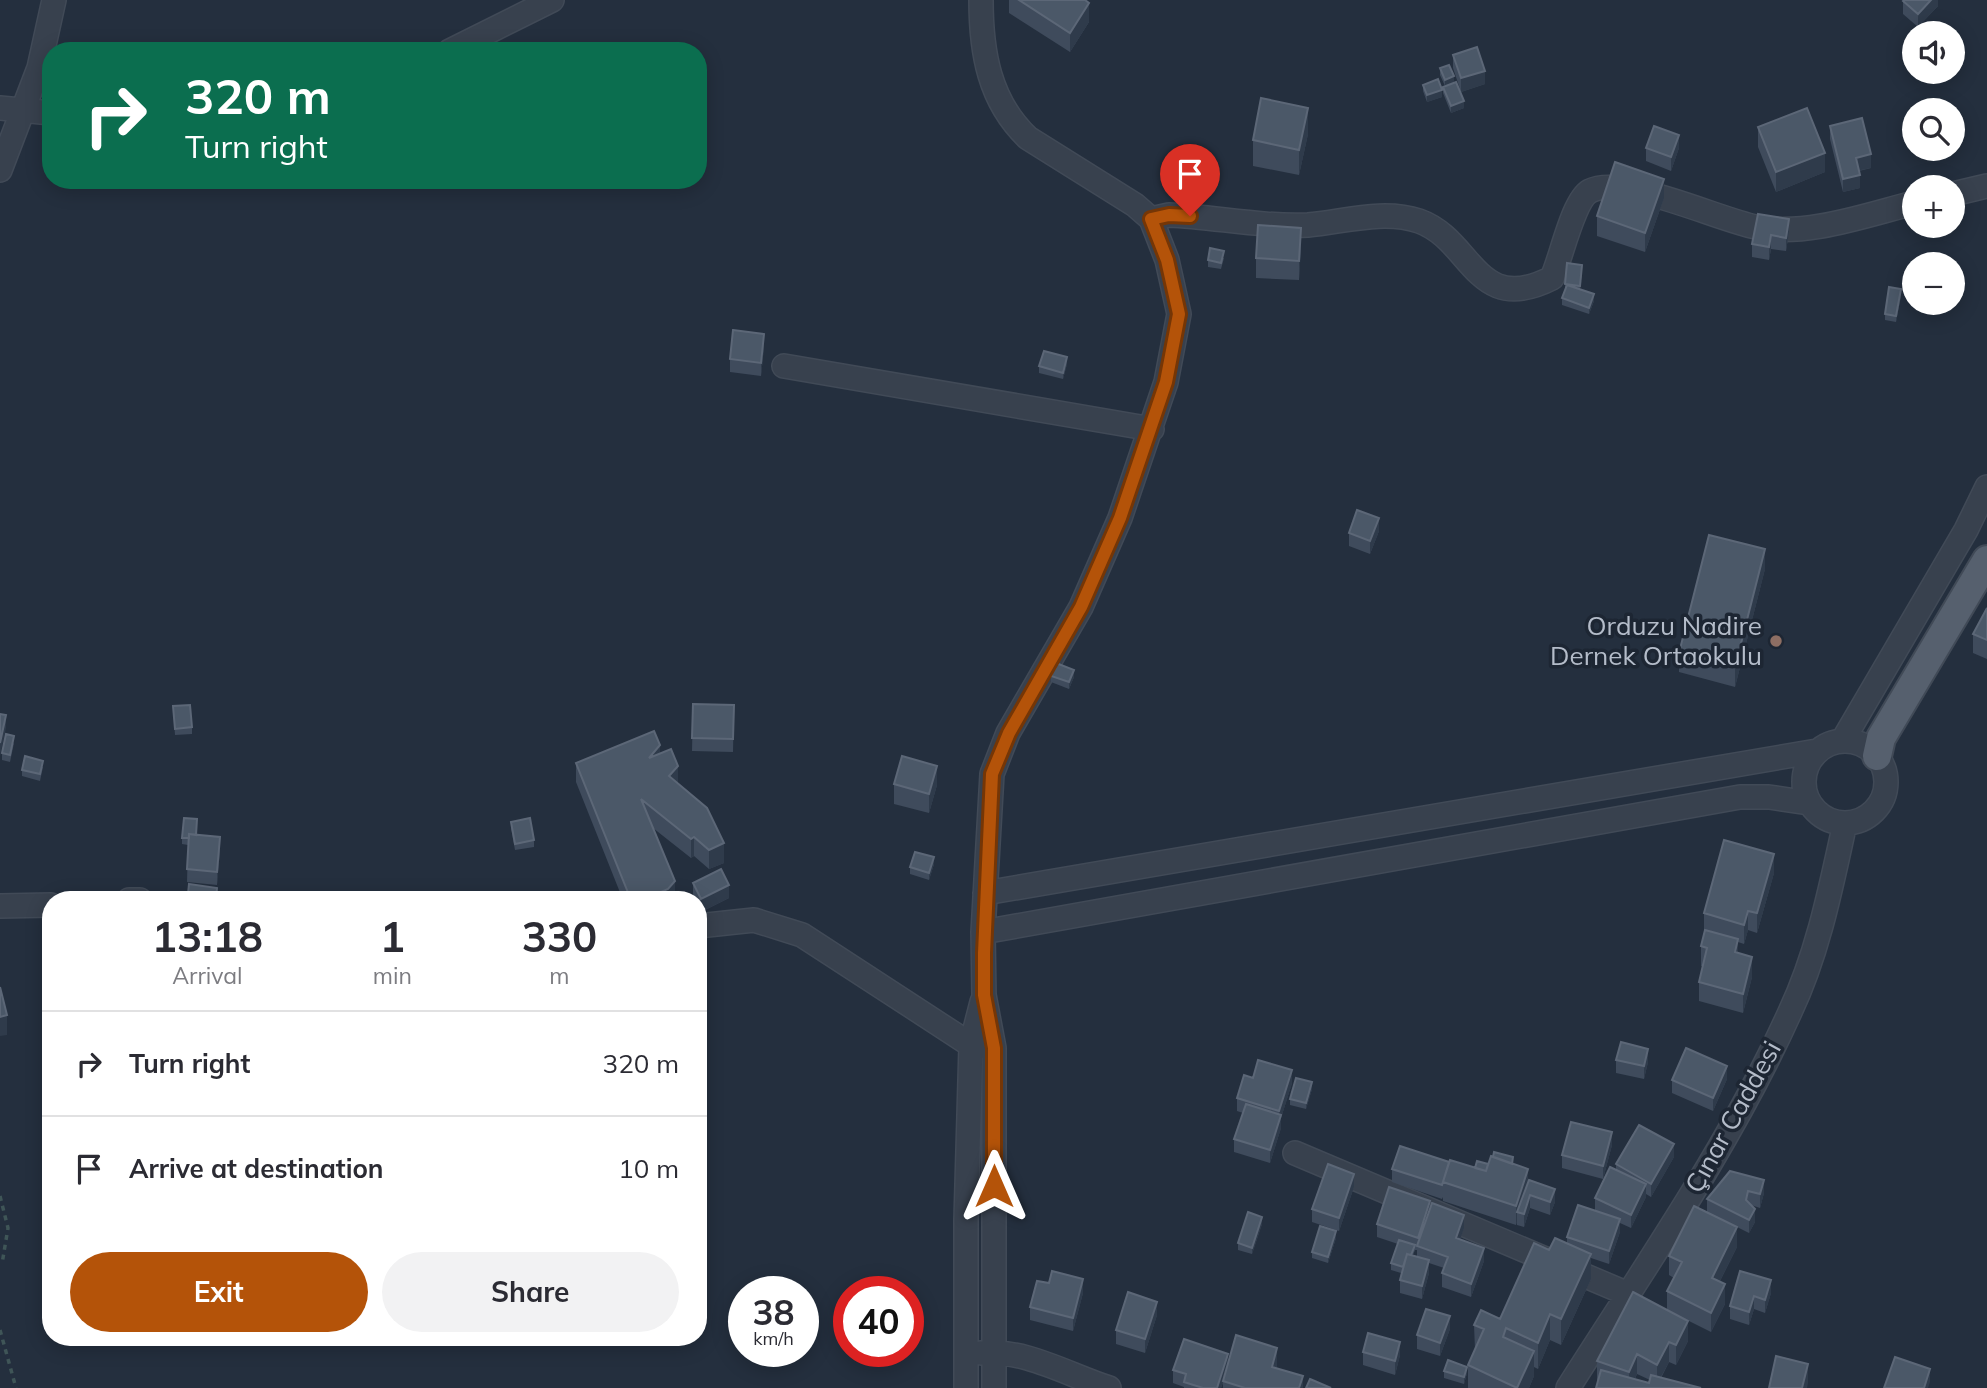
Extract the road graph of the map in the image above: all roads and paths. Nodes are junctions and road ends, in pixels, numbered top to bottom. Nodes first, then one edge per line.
1 (54, 0) edge
2 (552, 0) edge
3 (974, 3) edge
4 (45, 42) edge
5 (468, 42) edge
6 (42, 54) edge
7 (0, 108) edge
8 (25, 110) junction
9 (42, 112) edge
10 (0, 170) edge
11 (1987, 186) edge
12 (1965, 191) edge
13 (1902, 206) edge
14 (1151, 219) junction
15 (784, 366) dead end
16 (1152, 429) junction
17 (1987, 487) edge
18 (1987, 560) edge
19 (1843, 740) junction
20 (1817, 751) junction
21 (1877, 756) junction
22 (1809, 803) junction
23 (1845, 823) junction
24 (985, 893) junction
25 (42, 905) edge
26 (0, 906) edge
27 (707, 925) edge
28 (984, 932) junction
29 (984, 995) junction
30 (971, 1045) junction
31 (994, 1048) junction
32 (1296, 1153) dead end
33 (0, 1196) edge
34 (2, 1264) edge
35 (1628, 1294) junction
36 (0, 1330) edge
37 (993, 1352) junction
38 (966, 1355) junction
39 (16, 1388) edge
40 (966, 1388) edge
41 (994, 1388) edge
42 (1109, 1388) edge
43 (1568, 1388) edge

1 - 4 street
2 - 5 street
3 - 14 street
6 - 8 street
7 - 8 street
8 - 9 street
8 - 10 street
11 - 12 street
13 - 14 street
14 - 16 street
15 - 16 street
16 - 24 street
17 - 19 street
18 - 21 main road
19 - 20 street
19 - 21 street
20 - 22 street
20 - 24 street
21 - 23 street
22 - 23 street
22 - 28 street
23 - 35 street, Çınar Caddesi
24 - 28 street
25 - 26 street
27 - 30 street
28 - 29 street
29 - 30 street
29 - 31 street
30 - 31 street
30 - 38 street
31 - 37 street
32 - 35 street
33 - 34 path
35 - 43 street, Çınar Caddesi
36 - 39 path
37 - 38 street
37 - 41 street
37 - 42 street
38 - 40 street

